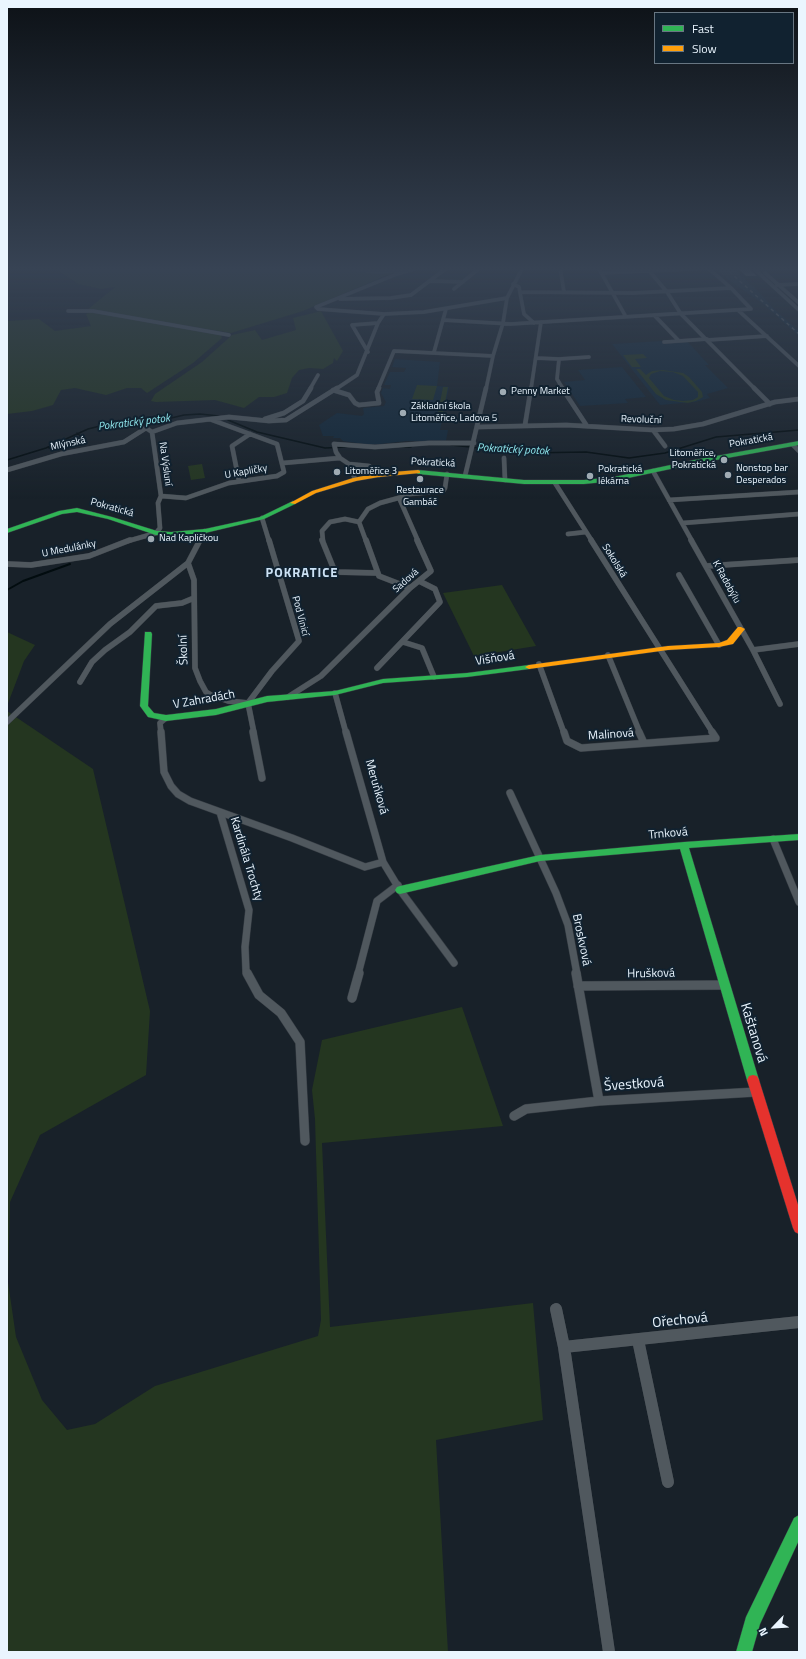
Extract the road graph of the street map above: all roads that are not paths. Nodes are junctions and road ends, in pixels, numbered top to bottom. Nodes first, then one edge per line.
1 (364, 344) edge
2 (371, 344) edge
3 (436, 344) edge
4 (497, 344) edge
5 (538, 344) edge
6 (712, 344) edge
7 (775, 344) edge
8 (368, 352) junction
9 (434, 352) junction
10 (493, 356) junction
11 (589, 357) dead end
12 (536, 358) junction
13 (559, 360) junction
14 (799, 366) edge
15 (318, 375) dead end
16 (333, 390) junction
17 (799, 399) edge
18 (770, 404) junction
19 (211, 419) junction
20 (261, 420) junction
21 (525, 425) junction
22 (587, 426) junction
23 (478, 427) junction
24 (653, 430) junction
25 (152, 432) junction
26 (250, 434) junction
27 (474, 443) junction
28 (665, 446) dead end
29 (797, 446) edge
30 (340, 458) junction
31 (504, 458) dead end
32 (283, 464) junction
33 (349, 464) junction
34 (7, 470) edge
35 (653, 471) junction
36 (447, 474) junction
37 (379, 475) junction
38 (464, 476) junction
39 (355, 479) junction
40 (239, 480) junction
41 (506, 480) junction
42 (555, 483) junction
43 (799, 492) edge
44 (161, 496) junction
45 (402, 497) junction
46 (669, 500) junction
47 (799, 514) edge
48 (262, 518) junction
49 (359, 522) junction
50 (683, 523) junction
51 (7, 531) edge
52 (205, 531) junction
53 (586, 532) junction
54 (156, 533) junction
55 (568, 534) dead end
56 (799, 560) edge
57 (188, 563) junction
58 (7, 564) edge
59 (707, 566) junction
60 (377, 573) junction
61 (679, 575) dead end
62 (419, 581) junction
63 (410, 588) junction
64 (194, 598) junction
65 (741, 629) junction
66 (148, 634) dead end
67 (403, 642) junction
68 (799, 644) edge
69 (719, 645) junction
70 (658, 649) junction
71 (753, 650) junction
72 (608, 655) junction
73 (539, 664) junction
74 (377, 668) dead end
75 (434, 677) junction
76 (80, 682) dead end
77 (335, 693) junction
78 (288, 697) junction
79 (248, 703) junction
80 (780, 704) dead end
81 (166, 718) junction
82 (7, 722) edge
83 (716, 738) joint
84 (644, 743) junction
85 (262, 778) dead end
86 (510, 793) dead end
87 (220, 812) junction
88 (799, 837) edge
89 (773, 839) junction
90 (684, 845) junction
91 (540, 858) junction
92 (383, 862) junction
93 (399, 888) junction
94 (799, 902) edge
95 (454, 963) dead end
96 (724, 985) junction
97 (578, 986) junction
98 (352, 998) dead end
99 (756, 1092) junction
100 (599, 1101) junction
101 (514, 1116) dead end
102 (305, 1141) dead end
103 (799, 1228) edge
104 (556, 1309) dead end
105 (799, 1322) edge
106 (638, 1340) junction
107 (564, 1347) junction
108 (668, 1482) dead end
109 (799, 1523) edge
110 (609, 1652) edge
111 (744, 1652) edge

1 - 8 street
2 - 8 street, Na Výsluní
3 - 9 street
4 - 10 street
5 - 12 street
6 - 18 street
7 - 14 street
8 - 16 street, Na Výsluní
9 - 10 street
9 - 16 street
10 - 23 street
11 - 13 street
12 - 13 street
12 - 21 street
13 - 22 street
15 - 20 street
16 - 20 street, Na Výsluní
17 - 18 street, Revoluční
18 - 24 street, Revoluční
19 - 20 street, Na Výsluní
19 - 25 street, Na Výsluní
19 - 26 street
21 - 22 street, Revoluční
21 - 23 street, Revoluční
22 - 24 street, Revoluční
23 - 27 street
24 - 28 street
25 - 34 street, Mlýnská
25 - 44 street, Na Výsluní
26 - 32 street
26 - 40 street
27 - 30 street
27 - 38 street
29 - 35 street, Pokratická
30 - 32 street, U Kapličky
30 - 33 street
31 - 41 street
32 - 40 street, U Kapličky
33 - 37 street
33 - 39 street
35 - 42 street, Pokratická
35 - 46 street, K Radobýlu
36 - 37 street, Pokratická
36 - 38 street, Pokratická
36 - 45 street
37 - 39 street, Pokratická
38 - 41 street, Pokratická
39 - 48 street, Pokratická
40 - 44 street, U Kapličky
41 - 42 street, Pokratická
42 - 53 street, Sokolská
43 - 46 street
44 - 54 street, Na Výsluní
45 - 49 street
45 - 62 street, Sadová
46 - 50 street, K Radobýlu
47 - 50 street
48 - 52 street, Pokratická
48 - 79 street, Pod Vinicí
49 - 60 street
49 - 60 street
50 - 59 street, K Radobýlu
51 - 54 street, Pokratická
52 - 54 street, Pokratická
52 - 57 street
53 - 55 street
53 - 70 street, Sokolská
54 - 58 street, U Medulánky
56 - 59 street
57 - 64 street, Školní
57 - 82 street
59 - 65 street, K Radobýlu
60 - 63 street
61 - 69 street
62 - 63 street, Sadová
62 - 67 street
63 - 78 street, Sadová
64 - 76 street
64 - 79 street, Školní
65 - 69 street, Višňová
65 - 71 street, K Radobýlu
66 - 81 street, V Zahradách
67 - 74 street
67 - 75 street
68 - 71 street
69 - 70 street, Višňová
70 - 72 street, Višňová
70 - 83 street, Sokolská
71 - 80 street, K Radobýlu
72 - 73 street, Višňová
72 - 84 street
73 - 75 street, Višňová
73 - 84 street, Malinová
75 - 77 street, Višňová
77 - 78 street, Višňová
77 - 92 street, Meruňková
78 - 79 street, Višňová
79 - 81 street, V Zahradách
79 - 85 street
81 - 87 street, Kardinála Trochty
83 - 84 street, Malinová
86 - 91 street, Broskvová
87 - 92 street
87 - 102 street, Kardinála Trochty
88 - 89 street, Trnková
89 - 90 street, Trnková
89 - 94 street
90 - 91 street, Trnková
90 - 96 street, Kaštanová
91 - 93 street, Trnková
91 - 97 street, Broskvová
92 - 93 street, Meruňková
93 - 95 street, Meruňková
93 - 98 street
96 - 97 street, Hrušková
96 - 99 street, Kaštanová
97 - 100 street, Broskvová
99 - 100 street, Švestková
99 - 103 street, Kaštanová
100 - 101 street, Švestková
104 - 107 street
105 - 106 street, Ořechová
106 - 107 street, Ořechová
106 - 108 street
107 - 110 street
109 - 111 street

